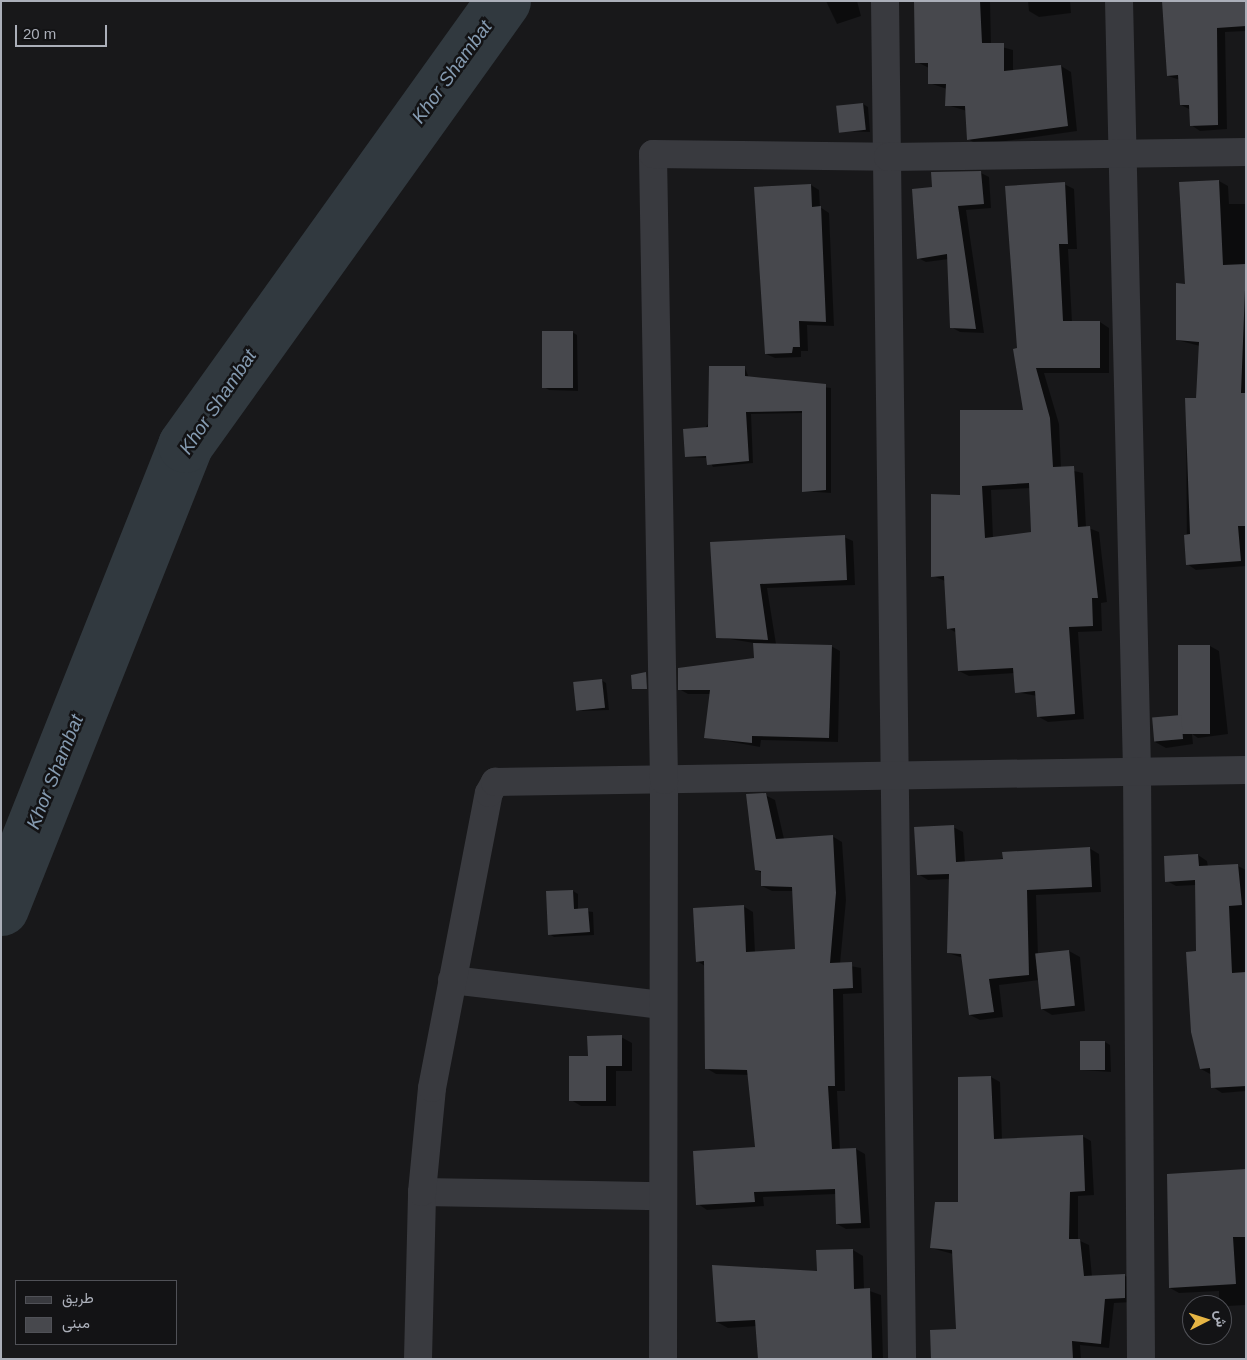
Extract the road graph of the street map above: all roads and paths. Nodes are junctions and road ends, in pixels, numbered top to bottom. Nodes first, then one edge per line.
1 (885, 1) edge
2 (1118, 1) edge
3 (1246, 152) edge
4 (1121, 153) junction
5 (888, 157) junction
6 (1246, 770) edge
7 (1137, 771) junction
8 (896, 776) junction
9 (664, 780) junction
10 (452, 980) junction
11 (662, 1006) junction
12 (422, 1192) junction
13 (661, 1196) junction
14 (418, 1359) edge
15 (663, 1359) edge
16 (902, 1359) edge
17 (1141, 1359) edge

1 - 5 street
2 - 4 street
3 - 4 street
4 - 5 street
4 - 7 street
5 - 8 street
5 - 9 street
6 - 7 street
7 - 8 street
7 - 17 street
8 - 9 street
8 - 16 street
9 - 10 street
9 - 11 street
10 - 11 street
10 - 12 street
11 - 13 street
12 - 13 street
12 - 14 street
13 - 15 street

